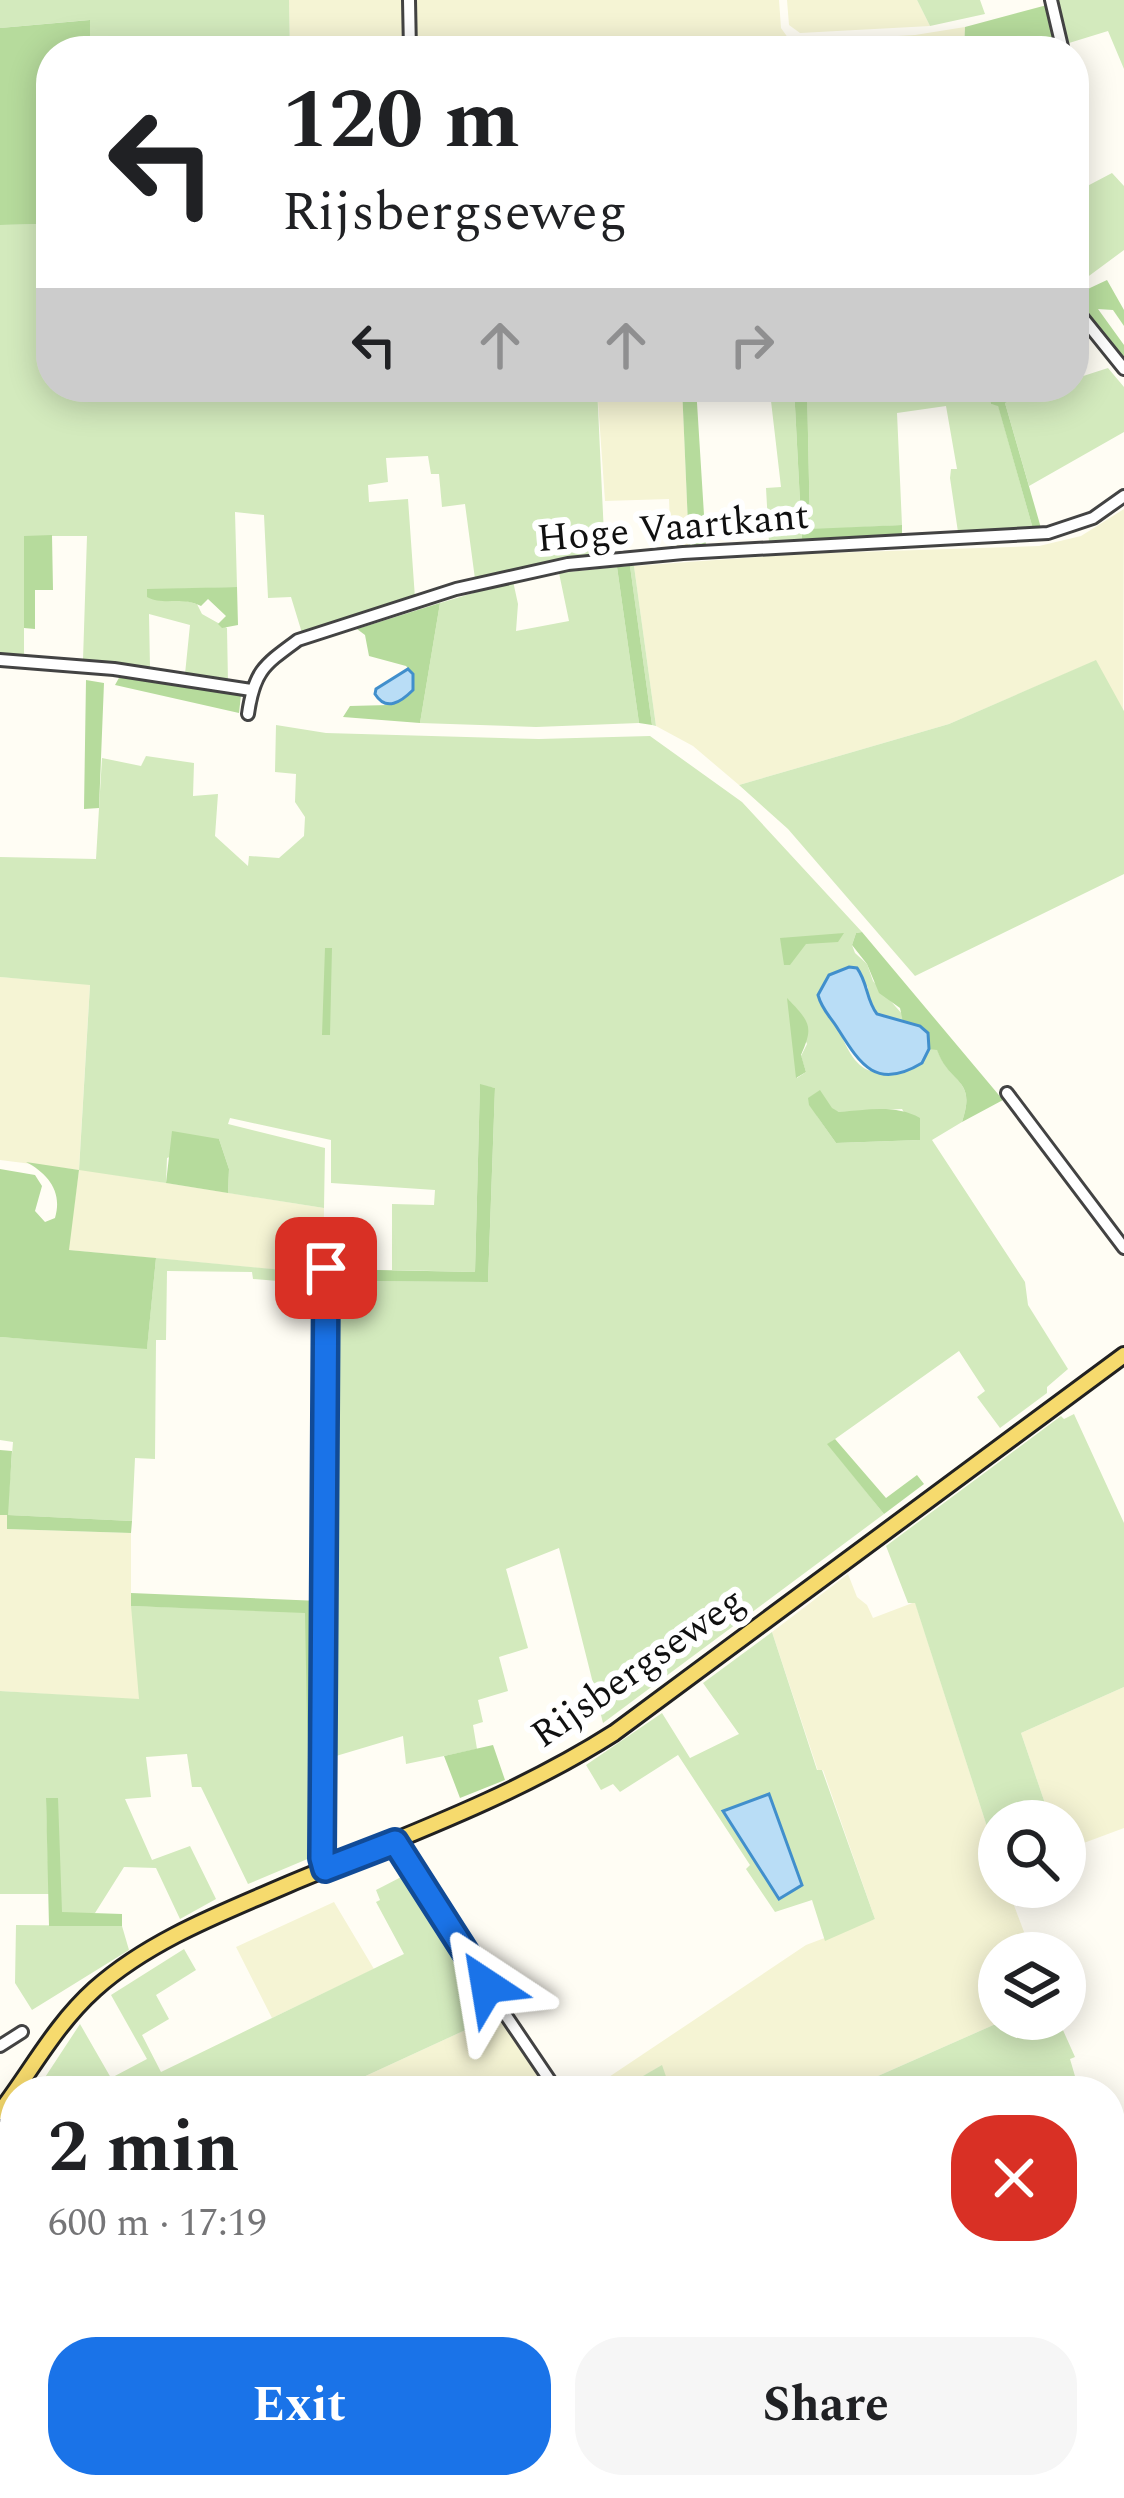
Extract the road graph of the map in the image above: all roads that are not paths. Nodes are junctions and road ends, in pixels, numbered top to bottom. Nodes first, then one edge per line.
1 (409, 0) edge
2 (1051, 0) edge
3 (410, 36) edge
4 (1059, 36) edge
5 (1089, 326) edge
6 (1124, 369) edge
7 (1124, 496) edge
8 (0, 660) edge
9 (251, 690) junction
10 (248, 714) dead end
11 (1007, 1094) dead end
12 (1124, 1248) edge
13 (326, 1268) dead end
14 (1124, 1354) edge
15 (395, 1842) junction
16 (325, 1869) junction
17 (22, 2032) dead end
18 (0, 2046) edge
19 (24, 2076) edge
20 (547, 2076) edge

1 - 3 street
2 - 4 street
5 - 6 street
7 - 9 street, Hoge Vaartkant
8 - 9 street
9 - 10 street
11 - 12 street
13 - 16 street
14 - 15 main road, Rijsbergseweg
15 - 16 main road, Rijsbergseweg
15 - 20 street
16 - 19 main road, Rijsbergseweg
17 - 18 street

